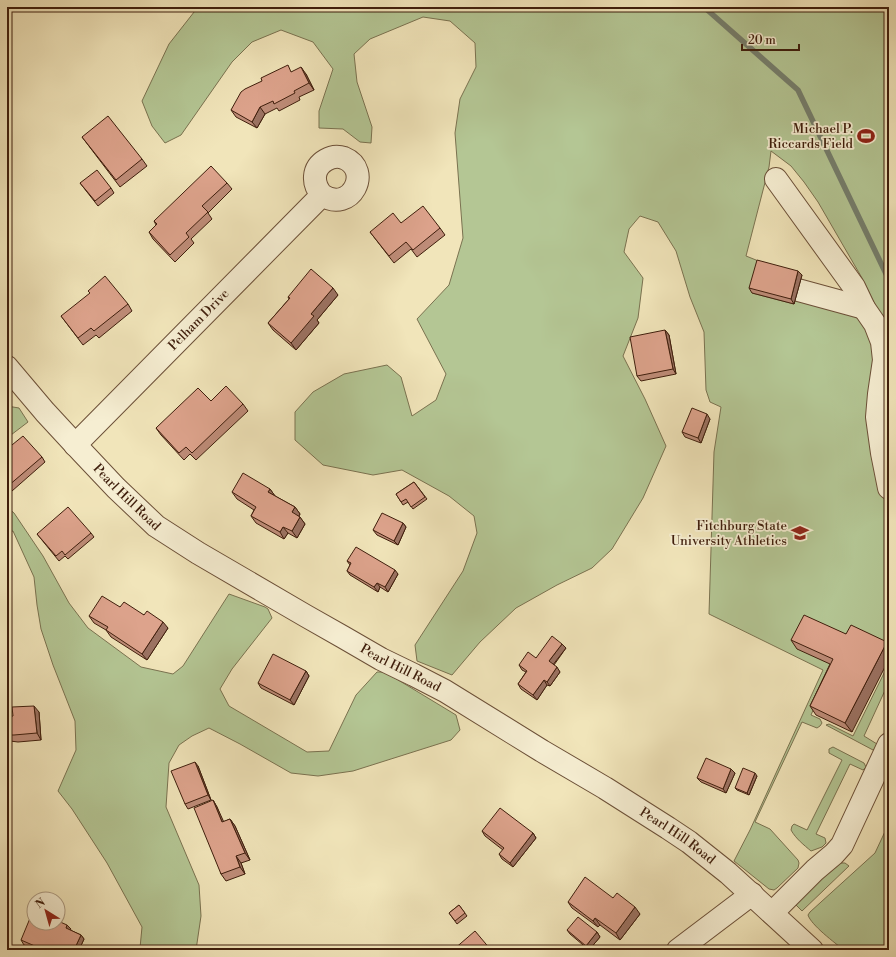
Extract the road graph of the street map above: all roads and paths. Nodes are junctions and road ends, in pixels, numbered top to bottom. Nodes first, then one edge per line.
1 (776, 179) dead end
2 (322, 194) dead end
3 (798, 290) dead end
4 (864, 308) junction
5 (7, 367) edge
6 (75, 445) junction
7 (889, 488) edge
8 (889, 744) edge
9 (752, 894) junction
10 (772, 913) junction
11 (678, 950) edge
12 (812, 950) edge

1 - 4 street
2 - 6 street, Pelham Drive
3 - 4 street
4 - 7 street
5 - 6 street, Pearl Hill Road
6 - 9 street, Pearl Hill Road
8 - 10 street
9 - 10 street, Pearl Hill Road
9 - 11 street
10 - 12 street, Pearl Hill Road

